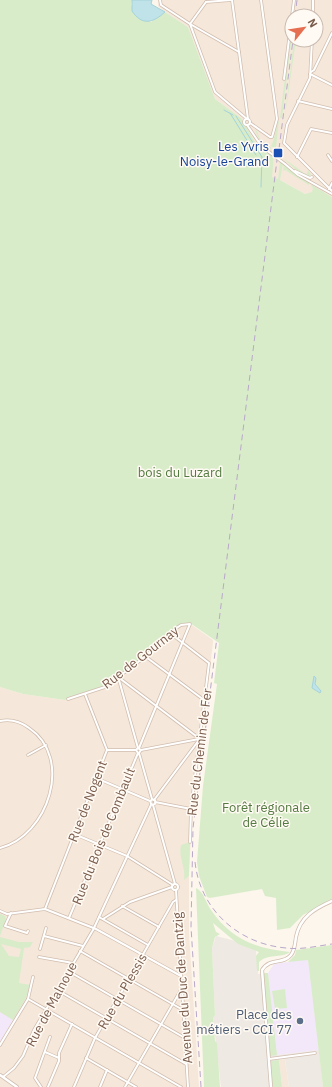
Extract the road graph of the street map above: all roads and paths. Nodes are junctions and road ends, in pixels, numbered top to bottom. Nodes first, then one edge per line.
1 (160, 0) edge
2 (232, 0) edge
3 (261, 0) edge
4 (294, 0) edge
5 (206, 1) edge
6 (190, 24) junction
7 (332, 34) edge
8 (312, 48) edge
9 (239, 52) junction
10 (311, 73) junction
11 (284, 79) dead end
12 (332, 85) edge
13 (298, 101) junction
14 (332, 110) edge
15 (246, 120) junction
16 (249, 124) junction
17 (258, 128) junction
18 (251, 131) junction
19 (332, 133) edge
20 (328, 155) dead end
21 (297, 157) junction
22 (332, 161) edge
23 (292, 170) junction
24 (314, 176) junction
25 (320, 180) junction
26 (312, 182) junction
27 (332, 183) edge
28 (316, 184) junction
29 (329, 190) junction
30 (332, 192) edge
31 (190, 625) joint
32 (170, 633) junction
33 (183, 643) junction
34 (146, 656) junction
35 (170, 675) junction
36 (119, 678) junction
37 (85, 693) junction
38 (68, 699) dead end
39 (204, 700) junction
40 (157, 707) junction
41 (0, 721) edge
42 (200, 739) junction
43 (46, 745) junction
44 (107, 750) junction
45 (139, 750) junction
46 (28, 755) dead end
47 (96, 778) junction
48 (122, 790) junction
49 (153, 802) junction
50 (191, 809) junction
51 (74, 834) junction
52 (190, 842) dead end
53 (100, 844) junction
54 (0, 848) edge
55 (127, 856) junction
56 (173, 886) junction
57 (176, 890) junction
58 (176, 900) junction
59 (332, 901) edge
60 (122, 906) junction
61 (45, 909) junction
62 (0, 911) edge
63 (11, 913) junction
64 (6, 914) junction
65 (99, 917) junction
66 (69, 918) junction
67 (102, 919) junction
68 (8, 920) junction
69 (159, 927) junction
70 (46, 928) dead end
71 (94, 928) junction
72 (28, 931) dead end
73 (44, 936) junction
74 (148, 945) junction
75 (82, 946) junction
76 (40, 949) dead end
77 (80, 951) junction
78 (142, 955) junction
79 (39, 957) dead end
80 (73, 963) junction
81 (68, 971) junction
82 (181, 976) junction
83 (33, 977) dead end
84 (128, 980) junction
85 (182, 988) junction
86 (57, 990) junction
87 (28, 999) junction
88 (117, 999) junction
89 (171, 1005) junction
90 (46, 1010) junction
91 (183, 1010) junction
92 (106, 1018) junction
93 (72, 1024) junction
94 (160, 1024) junction
95 (50, 1037) dead end
96 (95, 1038) junction
97 (185, 1038) junction
98 (149, 1043) junction
99 (0, 1045) edge
100 (45, 1052) junction
101 (315, 1053) dead end
102 (59, 1058) junction
103 (86, 1058) junction
104 (268, 1059) junction
105 (138, 1062) junction
106 (187, 1064) junction
107 (107, 1070) junction
108 (2, 1076) edge
109 (127, 1082) junction
110 (17, 1087) edge
111 (41, 1087) edge
112 (48, 1087) edge
113 (74, 1087) edge
114 (100, 1087) edge
115 (124, 1087) edge
116 (136, 1087) edge
117 (181, 1087) edge
118 (188, 1087) edge
119 (271, 1087) edge

1 - 6 street
2 - 5 street
2 - 9 street
3 - 17 street
4 - 11 street
5 - 6 street
6 - 9 street
6 - 15 street
7 - 10 street
8 - 10 street
9 - 15 street
10 - 12 street
10 - 13 street
13 - 14 street
13 - 21 street
15 - 16 street
15 - 16 street
16 - 17 street
16 - 18 street
17 - 18 street
18 - 23 street, bridge
19 - 21 street
20 - 22 street
21 - 24 street
23 - 24 street
23 - 26 street
24 - 25 street
24 - 26 street
25 - 28 street
25 - 29 street
26 - 28 street
27 - 29 street
28 - 29 street
29 - 30 street
31 - 32 street, Rue de Gournay
31 - 33 street, Rue du Bois de Combault
32 - 33 street
32 - 34 street, Rue de Gournay
33 - 35 street, Rue du Bois de Combault
33 - 39 street, Rue du Chemin de Fer
34 - 35 street
34 - 36 street, Rue de Gournay
35 - 39 street
35 - 40 street, Rue du Bois de Combault
36 - 37 street, Rue de Gournay
36 - 40 street
36 - 45 street
37 - 38 street, Rue de Gournay
37 - 44 street, Rue de Nogent
39 - 42 street, Rue du Chemin de Fer
40 - 42 street
40 - 45 street, Rue du Bois de Combault
41 - 43 street
42 - 45 street
42 - 49 street, Rue du Bois de Combault
42 - 50 street, Rue du Chemin de Fer
43 - 46 street
43 - 54 street
44 - 45 street
44 - 47 street, Rue de Nogent
45 - 48 street, Rue du Bois de Combault
45 - 49 street
47 - 48 street
47 - 51 street, Rue de Nogent
48 - 49 street
48 - 53 street, Rue du Bois de Combault
49 - 50 street
49 - 55 street, Rue du Bois de Combault
49 - 56 street
50 - 52 street, Rue du Chemin de Fer
51 - 53 street
51 - 61 street, Rue de Nogent
53 - 55 street
53 - 66 street, Rue du Bois de Combault
55 - 56 street
55 - 65 street, Rue du Bois de Combault
56 - 57 street
56 - 57 street, Avenue du Duc de Dantzig
56 - 60 street
57 - 58 street, Avenue du Duc de Dantzig
58 - 69 street, Rue du Plessis
58 - 82 street, Avenue du Duc de Dantzig
59 - 104 street
60 - 67 street
60 - 69 street
61 - 63 street
61 - 66 street
62 - 64 street
63 - 64 street
63 - 68 street
64 - 68 street
65 - 67 street
65 - 71 street, Rue du Bois de Combault
66 - 71 street
67 - 74 street
68 - 72 street
69 - 74 street, Rue du Plessis
70 - 73 street
71 - 75 street, Rue de Malnoue
71 - 78 street
73 - 75 street
73 - 76 street
74 - 78 street, Rue du Plessis
75 - 77 street, Rue de Malnoue
77 - 80 street, Rue de Malnoue
77 - 84 street
78 - 82 street
78 - 84 street, Rue du Plessis
79 - 80 street
80 - 81 street, Rue de Malnoue
81 - 86 street, Rue de Malnoue
81 - 88 street
82 - 85 street, Avenue du Duc de Dantzig
83 - 87 street
84 - 88 street, Rue du Plessis
84 - 89 street
85 - 89 street
85 - 91 street, Avenue du Duc de Dantzig
86 - 90 street, Rue de Malnoue
86 - 92 street
87 - 90 street
87 - 99 street
88 - 92 street, Rue du Plessis
88 - 94 street
89 - 91 street
89 - 94 street
90 - 93 street
90 - 108 street, Rue de Malnoue
91 - 97 street, Avenue du Duc de Dantzig
92 - 96 street, Rue du Plessis
92 - 98 street
93 - 96 street
93 - 102 street
94 - 97 street
94 - 98 street
95 - 100 street
96 - 103 street, Rue du Plessis
96 - 105 street
97 - 106 street, Avenue du Duc de Dantzig
98 - 105 street
98 - 106 street
100 - 102 street
100 - 111 street
101 - 104 street
102 - 112 street
103 - 107 street
103 - 113 street, Rue du Plessis
104 - 119 street
105 - 109 street
105 - 117 street
106 - 118 street, Avenue du Duc de Dantzig
107 - 109 street
107 - 114 street
108 - 110 street
109 - 115 street
109 - 116 street

